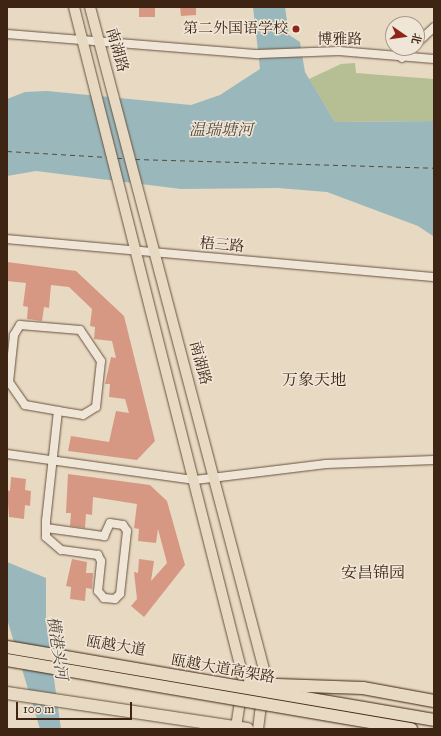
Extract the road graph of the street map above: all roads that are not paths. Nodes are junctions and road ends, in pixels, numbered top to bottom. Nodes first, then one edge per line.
1 (74, 7) edge
2 (90, 7) edge
3 (434, 26) edge
4 (7, 34) edge
5 (425, 35) edge
6 (82, 40) junction
7 (98, 41) junction
8 (402, 58) joint
9 (434, 60) edge
10 (7, 239) edge
11 (134, 249) junction
12 (155, 253) junction
13 (434, 277) edge
14 (58, 411) junction
15 (7, 454) edge
16 (434, 460) edge
17 (52, 461) junction
18 (215, 477) junction
19 (195, 480) junction
20 (46, 528) junction
21 (9, 646) edge
22 (7, 660) edge
23 (243, 682) junction
24 (221, 685) junction
25 (263, 686) junction
26 (11, 694) edge
27 (432, 707) edge
28 (434, 720) edge
29 (241, 728) edge
30 (258, 729) edge
31 (411, 729) edge

1 - 6 main road, 南湖路
2 - 7 main road, 南湖路
3 - 5 street
4 - 6 street, 博雅路
6 - 7 street, 博雅路
6 - 11 main road, 南湖路
7 - 8 street, 博雅路
7 - 12 main road, 南湖路
8 - 9 street, 博雅路
10 - 11 street, 梧三路
11 - 12 street, 梧三路
11 - 19 main road, 南湖路
12 - 13 street, 梧三路
12 - 18 main road, 南湖路
14 - 14 street
14 - 17 street
15 - 17 street
16 - 18 street
17 - 19 street
17 - 20 street
18 - 19 street
18 - 25 main road, 南湖路
19 - 23 main road, 南湖路
20 - 20 street
21 - 23 highway, 瓯越大道, bridge
21 - 24 highway, 瓯越大道高架路, bridge
22 - 31 highway, 瓯越大道高架路, bridge
23 - 25 highway, 瓯越大道
23 - 29 main road, 南湖路
24 - 27 highway, bridge
24 - 28 highway, 瓯越大道高架路, bridge
25 - 27 highway, 瓯越大道
25 - 30 main road, 南湖路
26 - 29 highway

